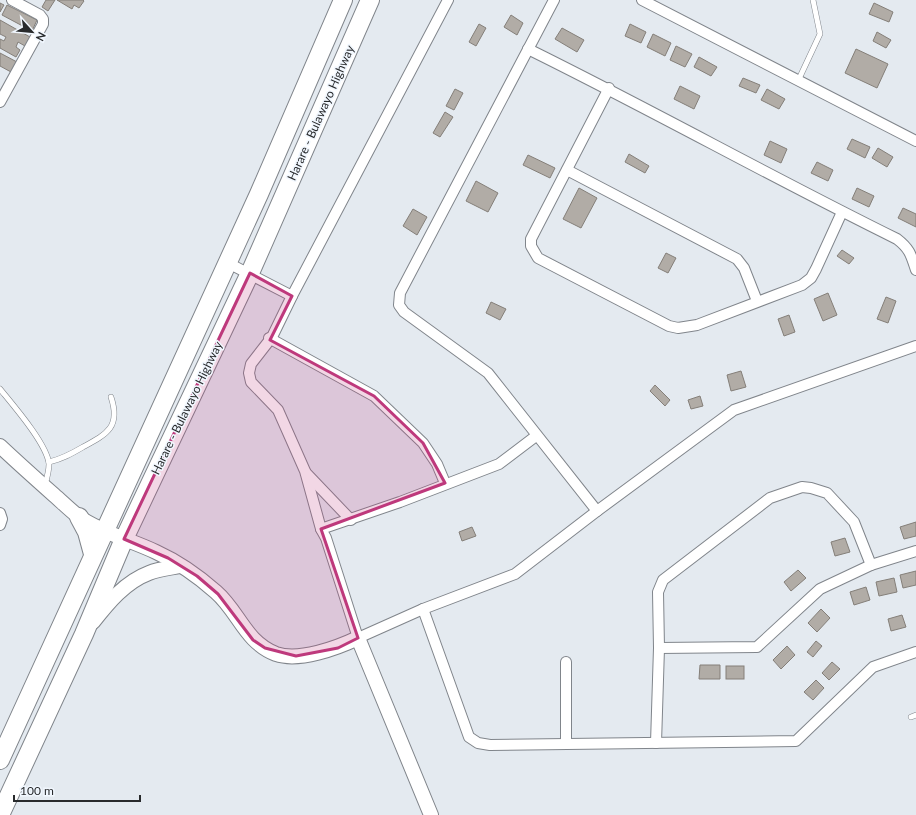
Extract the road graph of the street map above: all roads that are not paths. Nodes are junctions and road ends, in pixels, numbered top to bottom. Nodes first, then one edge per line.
1 (12, 0) edge
2 (343, 0) edge
3 (370, 0) edge
4 (448, 0) edge
5 (554, 0) edge
6 (642, 0) edge
7 (813, 0) edge
8 (528, 49) junction
9 (798, 80) junction
10 (609, 88) junction
11 (0, 102) edge
12 (916, 141) edge
13 (568, 170) junction
14 (842, 212) junction
15 (228, 263) junction
16 (916, 270) edge
17 (250, 273) junction
18 (292, 296) junction
19 (757, 301) junction
20 (269, 338) junction
21 (916, 346) edge
22 (0, 389) edge
23 (111, 397) dead end
24 (536, 436) junction
25 (0, 446) edge
26 (49, 462) junction
27 (304, 471) junction
28 (445, 483) junction
29 (44, 486) junction
30 (114, 510) junction
31 (597, 511) junction
32 (0, 512) edge
33 (79, 517) junction
34 (351, 520) junction
35 (0, 525) edge
36 (321, 529) junction
37 (104, 531) junction
38 (124, 539) junction
39 (916, 552) edge
40 (93, 554) junction
41 (871, 565) junction
42 (180, 566) junction
43 (423, 609) junction
44 (84, 634) junction
45 (358, 638) junction
46 (659, 648) junction
47 (916, 652) edge
48 (566, 662) dead end
49 (566, 742) junction
50 (656, 743) junction
51 (0, 760) edge
52 (0, 815) edge
53 (431, 815) edge

1 - 11 street
2 - 15 highway, Harare - Bulawayo Highway
3 - 17 highway, Harare - Bulawayo Highway
4 - 18 street
5 - 8 street
6 - 9 street
7 - 9 lane
8 - 10 street
8 - 24 street
9 - 12 street
10 - 13 street
10 - 14 street
13 - 19 street
13 - 19 street
14 - 16 street
14 - 19 street
15 - 17 street
15 - 30 highway, Harare - Bulawayo Highway
17 - 18 street
17 - 38 highway, Harare - Bulawayo Highway
18 - 20 street
20 - 27 street
20 - 28 street
21 - 31 street
22 - 26 lane
23 - 26 lane
24 - 28 street
24 - 31 street
25 - 29 street
26 - 29 lane
27 - 34 street
27 - 36 street
28 - 34 street
29 - 33 street
30 - 33 highway
30 - 37 highway, Harare - Bulawayo Highway
31 - 43 street
32 - 35 street
33 - 37 street
33 - 40 highway
34 - 36 street
36 - 45 street
37 - 38 street
37 - 40 highway, Harare - Bulawayo Highway
38 - 42 street
38 - 44 highway, Harare - Bulawayo Highway
39 - 41 street
40 - 51 highway, Harare - Bulawayo Highway
41 - 46 street
41 - 46 street
42 - 44 street
42 - 45 street
43 - 45 street
43 - 49 street
44 - 52 highway, Harare - Bulawayo Highway
45 - 53 street
46 - 50 street
47 - 50 street
48 - 49 street
49 - 50 street

